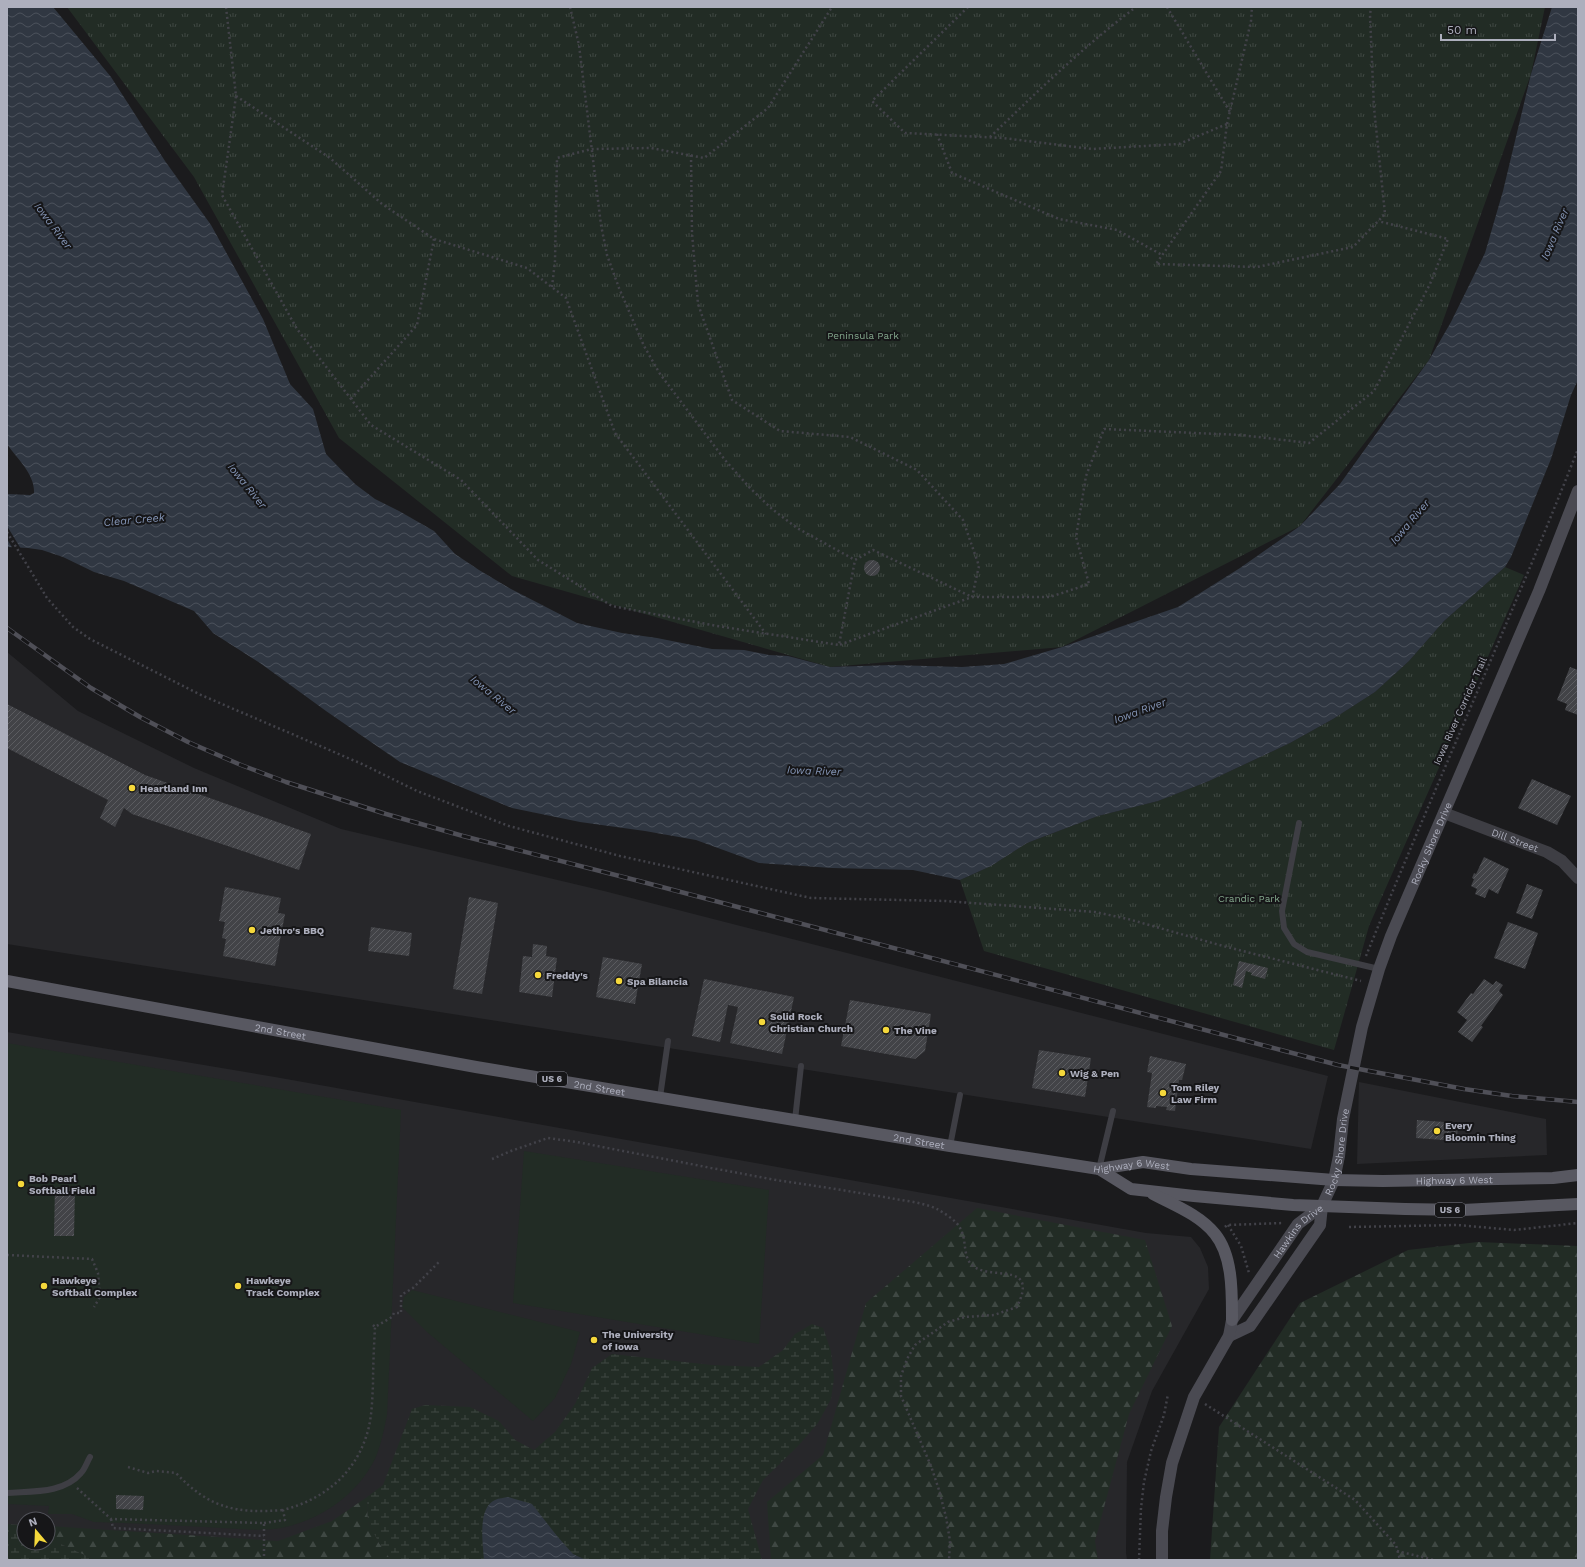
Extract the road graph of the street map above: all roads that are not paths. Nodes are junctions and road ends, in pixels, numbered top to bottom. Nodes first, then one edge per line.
1 (1578, 491) edge
2 (1444, 814) junction
3 (1298, 823) dead end
4 (1578, 878) edge
5 (1379, 969) junction
6 (7, 981) edge
7 (668, 1041) dead end
8 (801, 1066) dead end
9 (960, 1095) dead end
10 (660, 1097) junction
11 (1113, 1111) dead end
12 (795, 1120) junction
13 (950, 1146) junction
14 (1099, 1169) junction
15 (1578, 1175) edge
16 (1334, 1180) junction
17 (1145, 1190) junction
18 (1578, 1204) edge
19 (1322, 1206) junction
20 (1232, 1320) junction
21 (1229, 1336) junction
22 (90, 1457) dead end
23 (7, 1493) edge
24 (1162, 1560) edge

1 - 2 street, Rocky Shore Drive
2 - 4 street, Dill Street
2 - 5 street, Rocky Shore Drive
3 - 5 lane
5 - 16 street, Rocky Shore Drive
6 - 10 main road, 2nd Street / US 6
7 - 10 lane
8 - 12 lane
9 - 13 lane
10 - 12 main road, 2nd Street / US 6
11 - 14 lane
12 - 13 main road, 2nd Street / US 6
13 - 14 main road, 2nd Street / US 6
14 - 16 main road, Highway 6 West / US 6
14 - 17 main road, Highway 6 West / US 6
15 - 16 main road, Highway 6 West / US 6
16 - 19 street, Rocky Shore Drive
17 - 19 main road, Highway 6 West / US 6
17 - 20 main road
18 - 19 main road, Highway 6 West / US 6
19 - 20 street, Hawkins Drive
19 - 21 street, Hawkins Drive
20 - 21 street, Hawkins Drive
21 - 24 street, Hawkins Drive
22 - 23 lane

